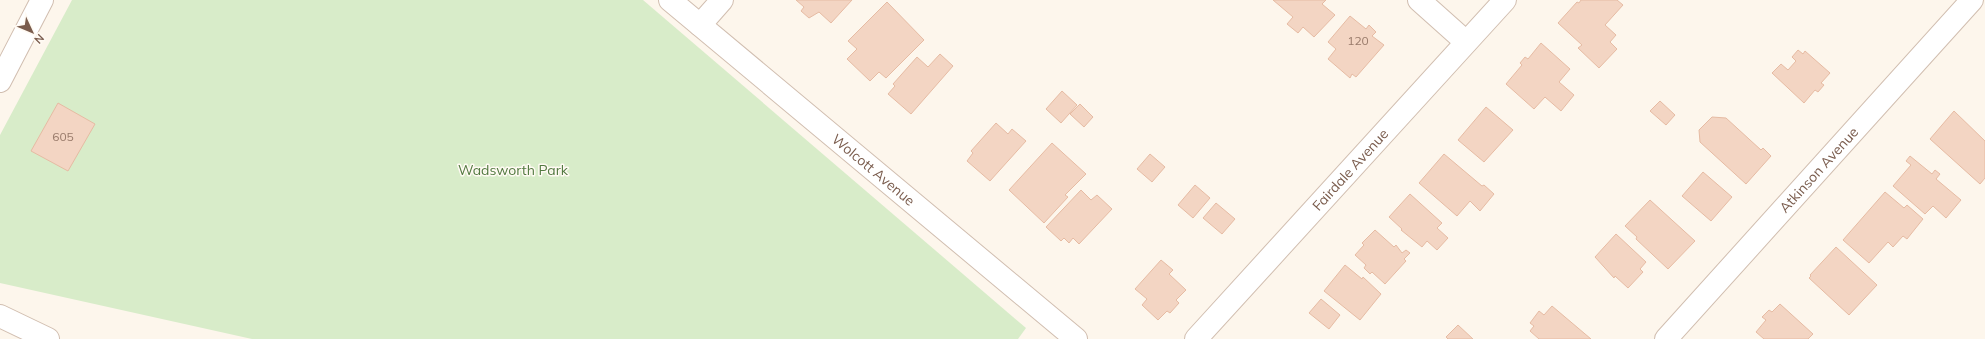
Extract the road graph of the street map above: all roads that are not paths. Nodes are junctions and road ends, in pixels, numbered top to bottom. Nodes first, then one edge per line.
1 (42, 0) edge
2 (670, 0) edge
3 (722, 0) edge
4 (1419, 0) edge
5 (1505, 0) edge
6 (1972, 0) edge
7 (700, 25) junction
8 (1466, 42) junction
9 (0, 81) edge
10 (0, 316) edge
11 (48, 339) edge
12 (1076, 339) edge
13 (1196, 339) edge
14 (1666, 339) edge

1 - 9 street
2 - 7 street, Wolcott Avenue
3 - 7 street
4 - 8 street
5 - 8 street, Fairdale Avenue
6 - 14 street, Atkinson Avenue
7 - 12 street, Wolcott Avenue
8 - 13 street, Fairdale Avenue
10 - 11 street

